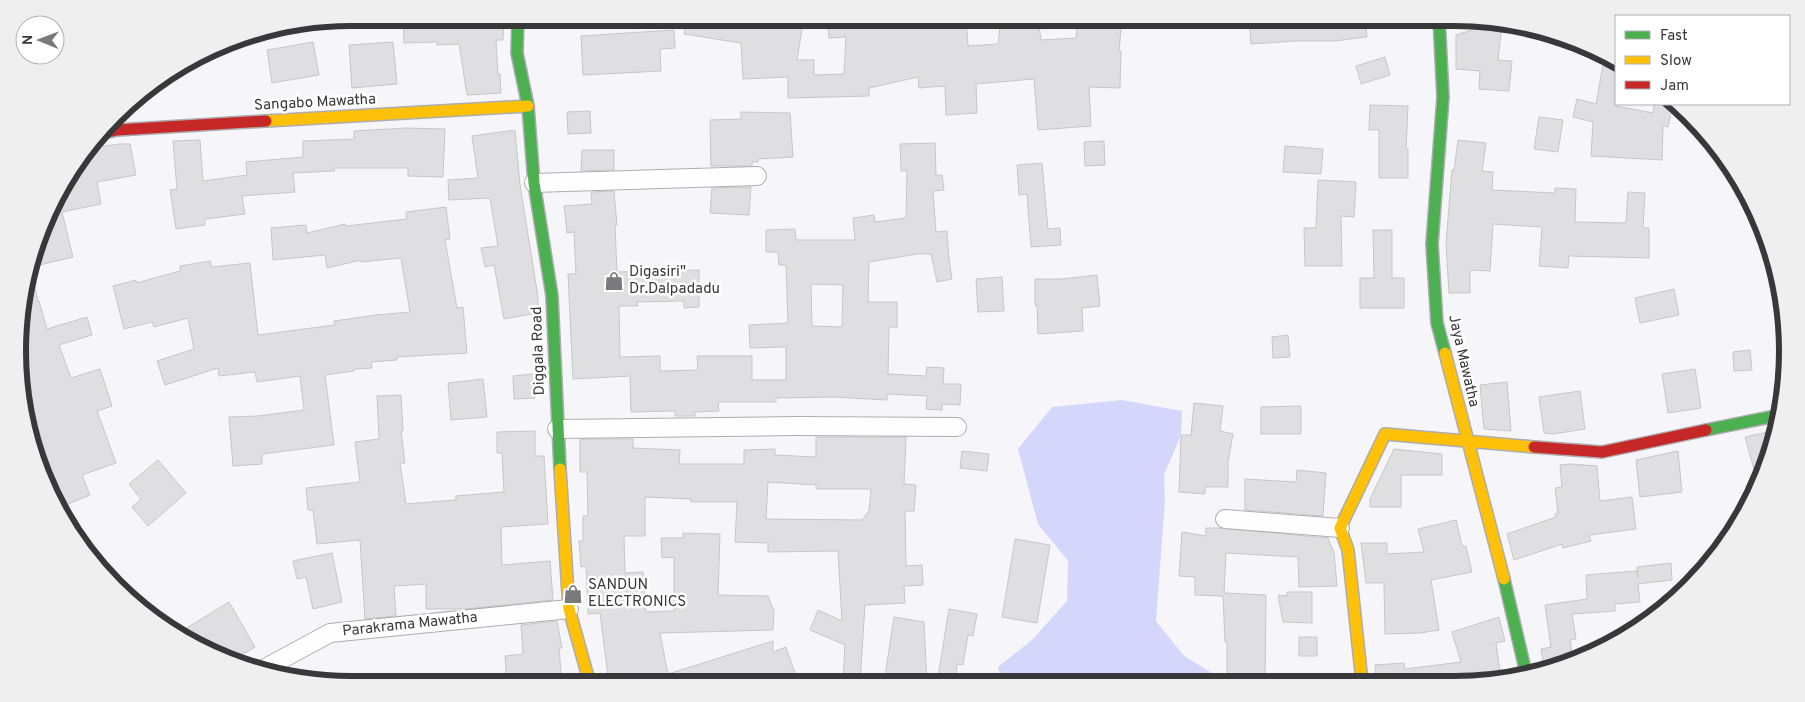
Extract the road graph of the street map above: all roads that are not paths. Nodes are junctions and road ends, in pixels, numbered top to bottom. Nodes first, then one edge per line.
1 (518, 26) edge
2 (1439, 26) edge
3 (528, 106) junction
4 (112, 131) edge
5 (757, 176) dead end
6 (534, 183) junction
7 (1772, 417) edge
8 (957, 427) dead end
9 (557, 429) junction
10 (1468, 442) junction
11 (1224, 519) dead end
12 (1340, 528) junction
13 (569, 609) junction
14 (270, 666) edge
15 (1525, 668) edge
16 (588, 676) edge
17 (1361, 676) edge

1 - 3 street, Diggala Road
2 - 10 street, Jaya Mawatha
3 - 4 street, Sangabo Mawatha
3 - 6 street, Diggala Road
5 - 6 street
6 - 9 street, Diggala Road
7 - 10 street
8 - 9 street
9 - 13 street, Diggala Road
10 - 12 street
10 - 15 street, Jaya Mawatha
11 - 12 street
12 - 17 street
13 - 14 street, Parakrama Mawatha
13 - 16 street, Diggala Road

